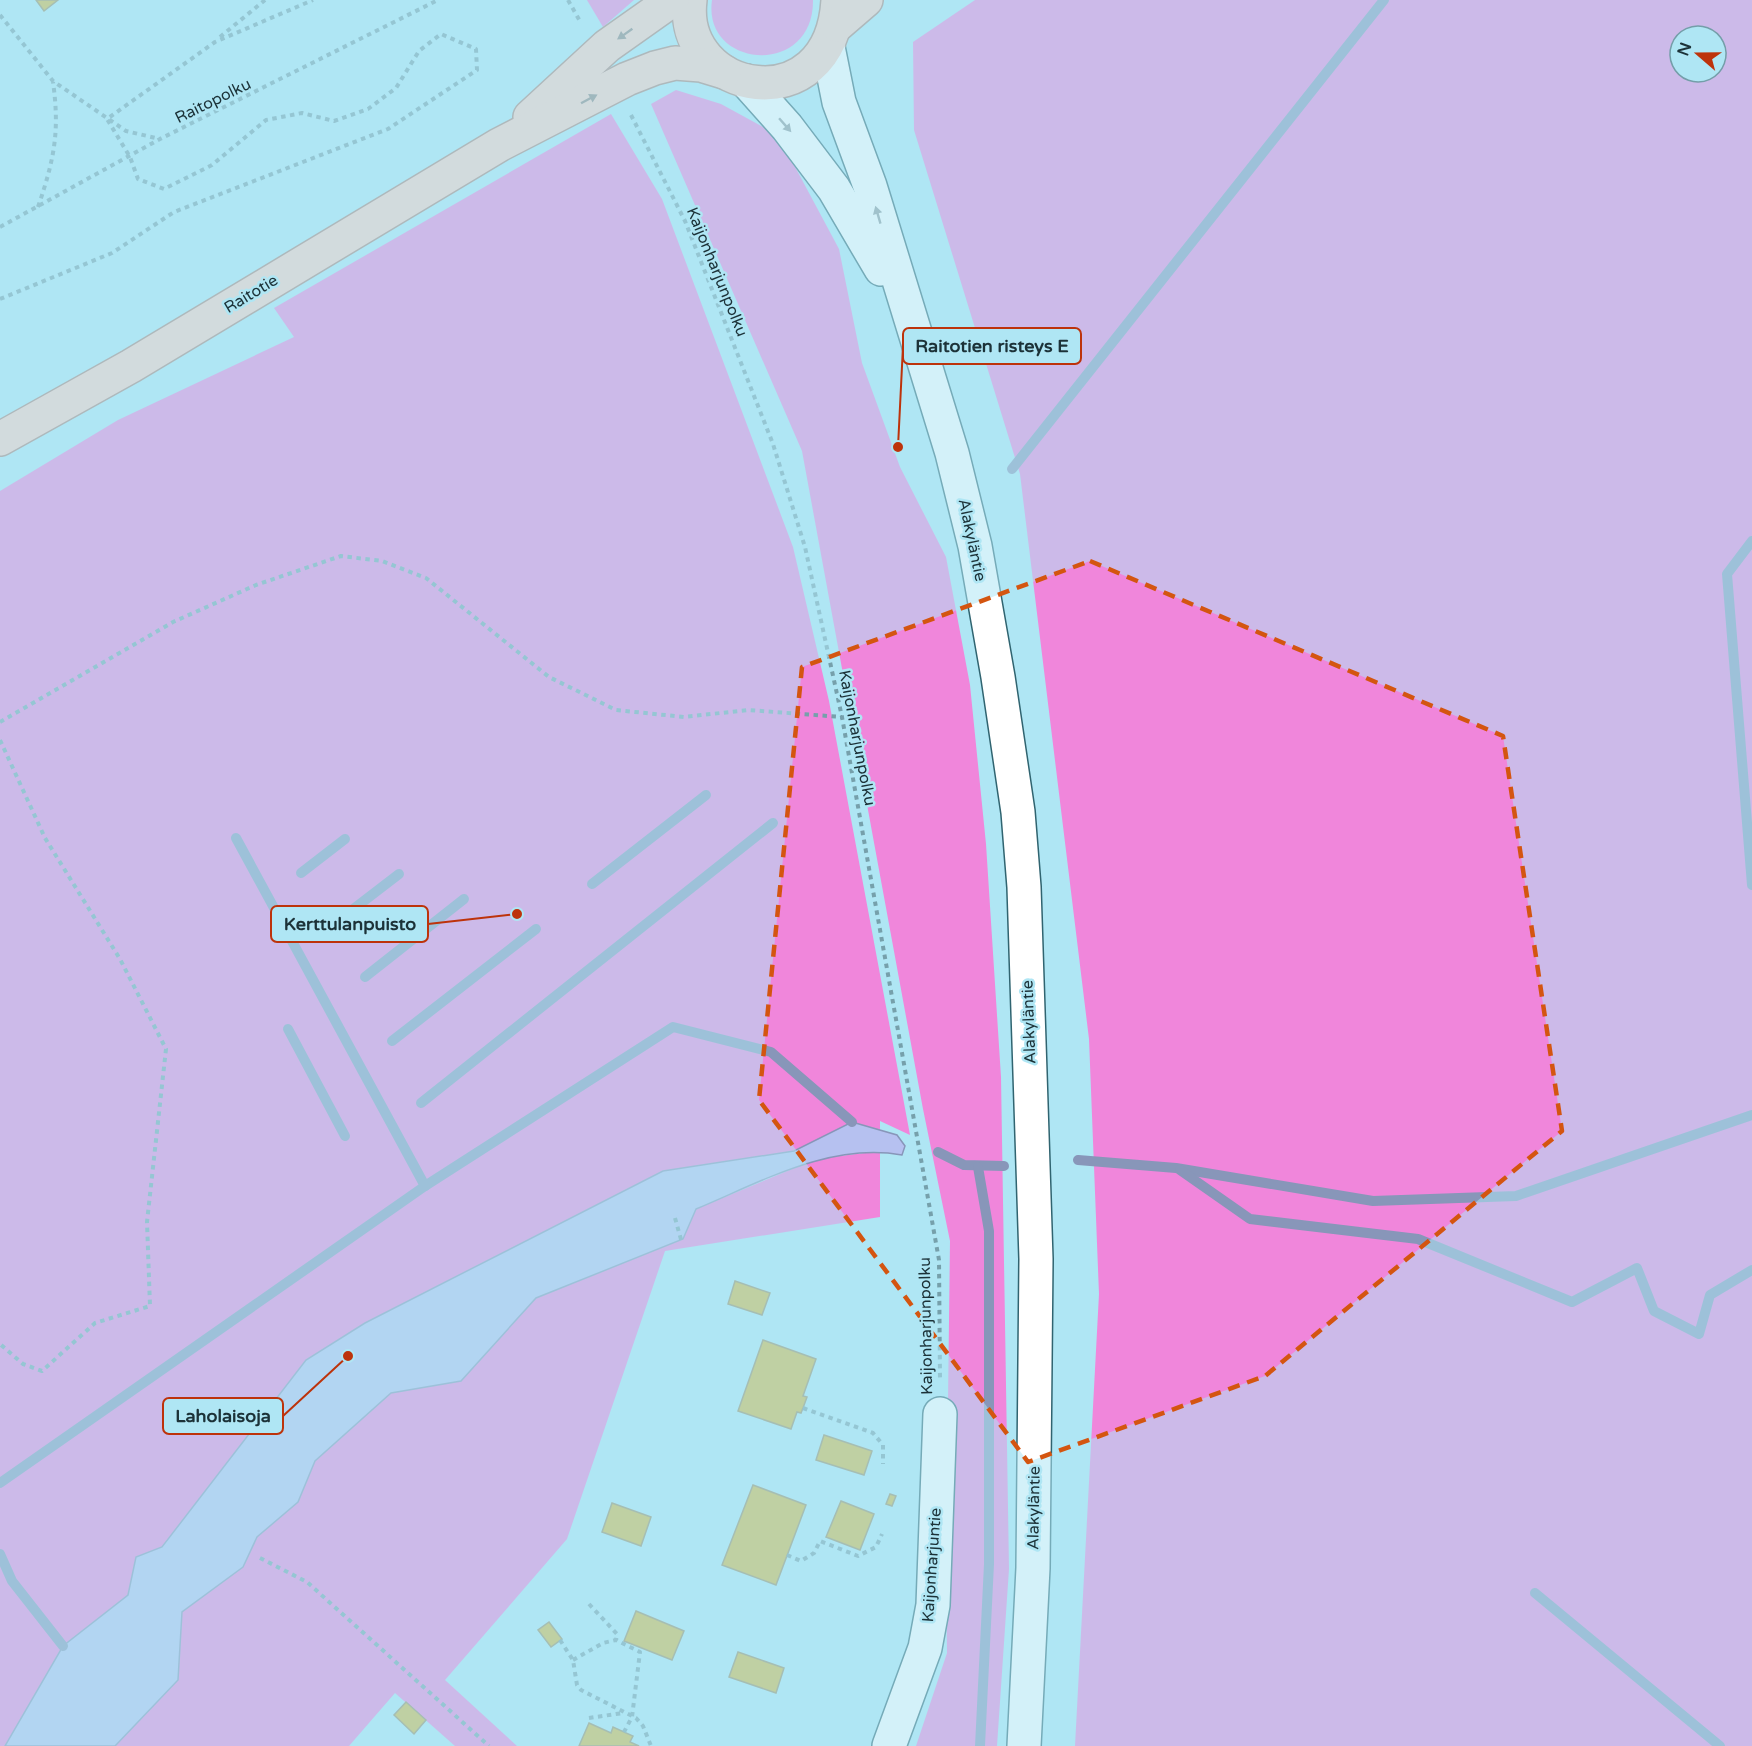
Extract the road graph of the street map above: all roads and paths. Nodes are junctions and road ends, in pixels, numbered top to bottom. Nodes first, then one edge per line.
1 (265, 0) edge
2 (314, 0) edge
3 (438, 0) edge
4 (568, 0) edge
5 (672, 0) edge
6 (690, 0) edge
7 (866, 0) edge
8 (0, 15) edge
9 (834, 24) edge
10 (584, 28) dead end
11 (215, 42) junction
12 (735, 76) junction
13 (53, 81) junction
14 (628, 109) dead end
15 (107, 118) junction
16 (160, 140) junction
17 (500, 145) junction
18 (130, 157) junction
19 (38, 207) junction
20 (0, 228) edge
21 (0, 299) edge
22 (906, 311) junction
23 (0, 439) edge
24 (842, 717) junction
25 (0, 722) edge
26 (0, 740) edge
27 (675, 1218) dead end
28 (682, 1244) dead end
29 (0, 1344) edge
30 (803, 1408) dead end
31 (940, 1414) joint
32 (883, 1464) dead end
33 (882, 1534) dead end
34 (787, 1555) dead end
35 (260, 1558) dead end
36 (589, 1604) dead end
37 (560, 1640) dead end
38 (616, 1640) junction
39 (573, 1660) junction
40 (624, 1712) junction
41 (632, 1716) junction
42 (589, 1718) dead end
43 (624, 1732) dead end
44 (489, 1746) edge
45 (651, 1746) edge
46 (889, 1746) edge
47 (1024, 1746) edge

1 - 11 path
2 - 11 path
3 - 16 path, Raitopolku
4 - 10 path
5 -> 17 main road, Raitotie
6 - 12 main road
7 - 9 main road
8 - 13 path
9 - 12 main road, Raitotie
22 -> 9 main road, Alakyläntie
11 - 15 path
17 -> 12 main road, Raitotie
12 -> 22 main road, Alakyläntie
13 - 15 path
13 - 19 path
14 - 24 path, Kaijonharjunpolku
15 - 16 path
15 - 18 path
16 - 18 path, Raitopolku
17 - 23 main road, Raitotie
18 - 19 path, Raitopolku
18 - 21 path
19 - 20 path, Raitopolku
22 - 47 main road, Alakyläntie
24 - 25 path
24 - 31 path, Kaijonharjunpolku
26 - 29 path
27 - 28 path
30 - 32 path
31 - 46 main road, Kaijonharjuntie
33 - 34 path
35 - 44 path
36 - 38 path
37 - 39 path
38 - 39 path
38 - 41 path
39 - 40 path
40 - 41 path
40 - 42 path
41 - 43 path
41 - 45 path

